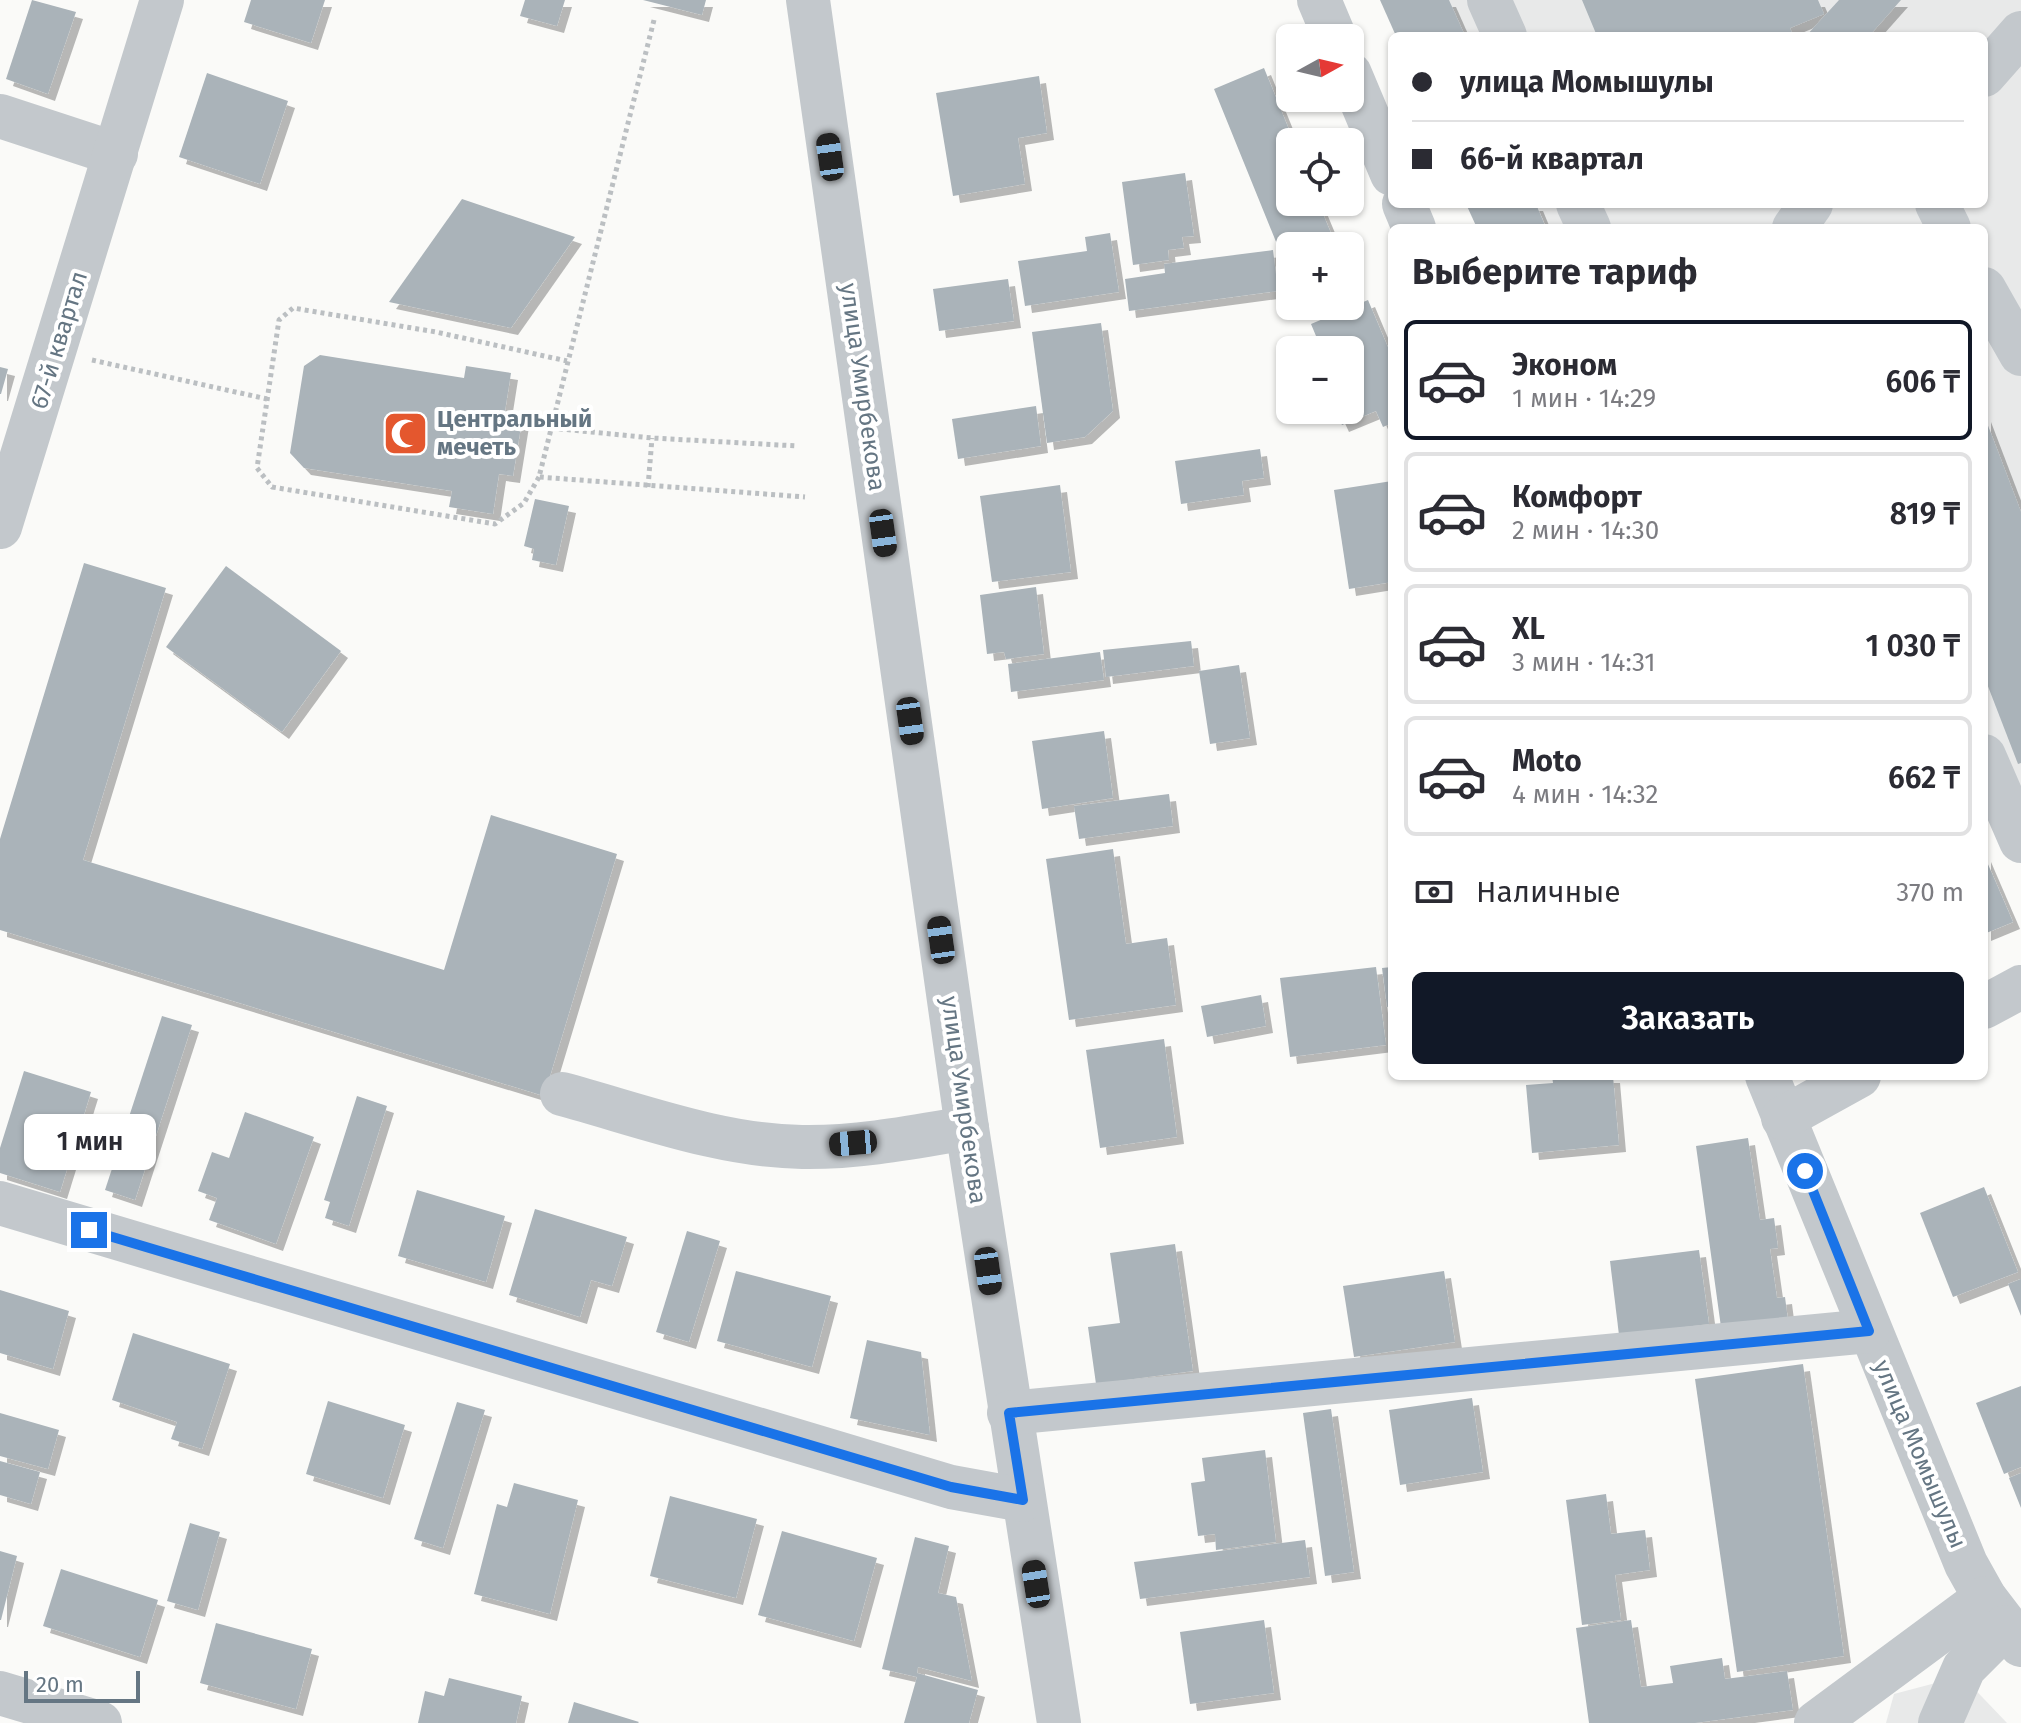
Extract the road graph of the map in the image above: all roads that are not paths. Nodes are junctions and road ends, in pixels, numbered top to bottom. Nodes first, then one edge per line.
1 (162, 0) edge
2 (808, 0) edge
3 (1319, 0) edge
4 (1489, 0) edge
5 (1329, 24) edge
6 (1503, 32) edge
7 (2021, 33) edge
8 (1988, 70) edge
9 (1364, 107) edge
10 (0, 116) edge
11 (116, 154) junction
12 (1388, 164) edge
13 (1988, 296) edge
14 (2021, 354) edge
15 (0, 527) edge
16 (1988, 765) edge
17 (2021, 841) edge
18 (1769, 1080) edge
19 (1852, 1080) edge
20 (562, 1094) dead end
21 (1783, 1118) junction
22 (967, 1128) junction
23 (0, 1203) edge
24 (1869, 1331) junction
25 (1009, 1413) junction
26 (1023, 1500) junction
27 (2004, 1623) edge
28 (0, 1693) edge
29 (100, 1723) edge
30 (1059, 1723) edge
31 (1816, 1723) edge
32 (1940, 1723) edge

1 - 11 street, 67-й квартал
2 - 22 street, улица Умирбекова
3 - 5 street
4 - 6 street
7 - 8 street
9 - 12 street
10 - 11 street
11 - 15 street, 67-й квартал
13 - 14 street
16 - 17 street
18 - 21 street, улица Момышулы
19 - 21 street
20 - 22 street
21 - 24 street, улица Момышулы
22 - 25 street, улица Умирбекова
23 - 26 street
24 - 25 street
24 - 27 street, улица Момышулы
25 - 26 street, улица Умирбекова
26 - 30 street, улица Умирбекова
27 - 31 street
27 - 32 street
28 - 29 street

